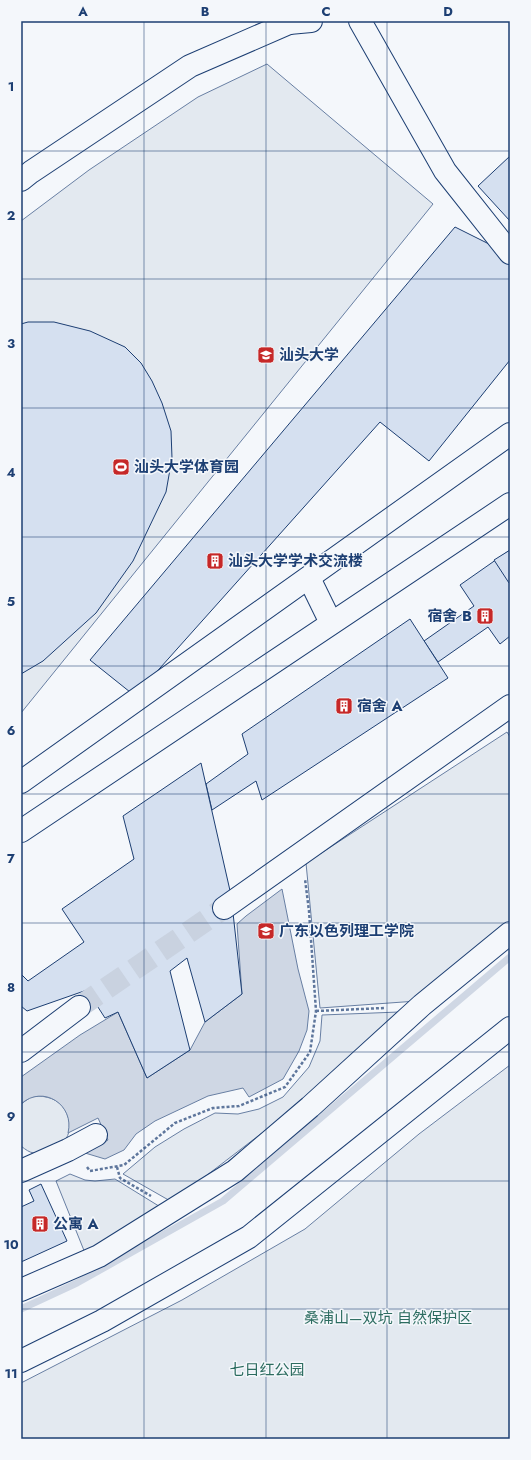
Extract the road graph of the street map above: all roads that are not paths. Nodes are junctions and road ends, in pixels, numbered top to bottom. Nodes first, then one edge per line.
1 (311, 21) edge
2 (360, 21) edge
3 (286, 22) edge
4 (21, 180) edge
5 (510, 253) edge
6 (510, 434) edge
7 (510, 504) edge
8 (308, 578) junction
9 (331, 623) junction
10 (510, 706) edge
11 (21, 782) edge
12 (21, 831) edge
13 (224, 908) tunnel mouth
14 (510, 934) edge
15 (79, 1007) tunnel mouth
16 (510, 1028) edge
17 (21, 1051) edge
18 (96, 1135) dead end
19 (21, 1171) edge
20 (21, 1290) edge
21 (21, 1361) edge

1 - 3 street
2 - 5 street
3 - 4 street
6 - 8 street
7 - 9 street
8 - 9 street
8 - 11 street
9 - 12 street
10 - 13 street
14 - 20 street
15 - 17 street
16 - 21 street
18 - 19 street

